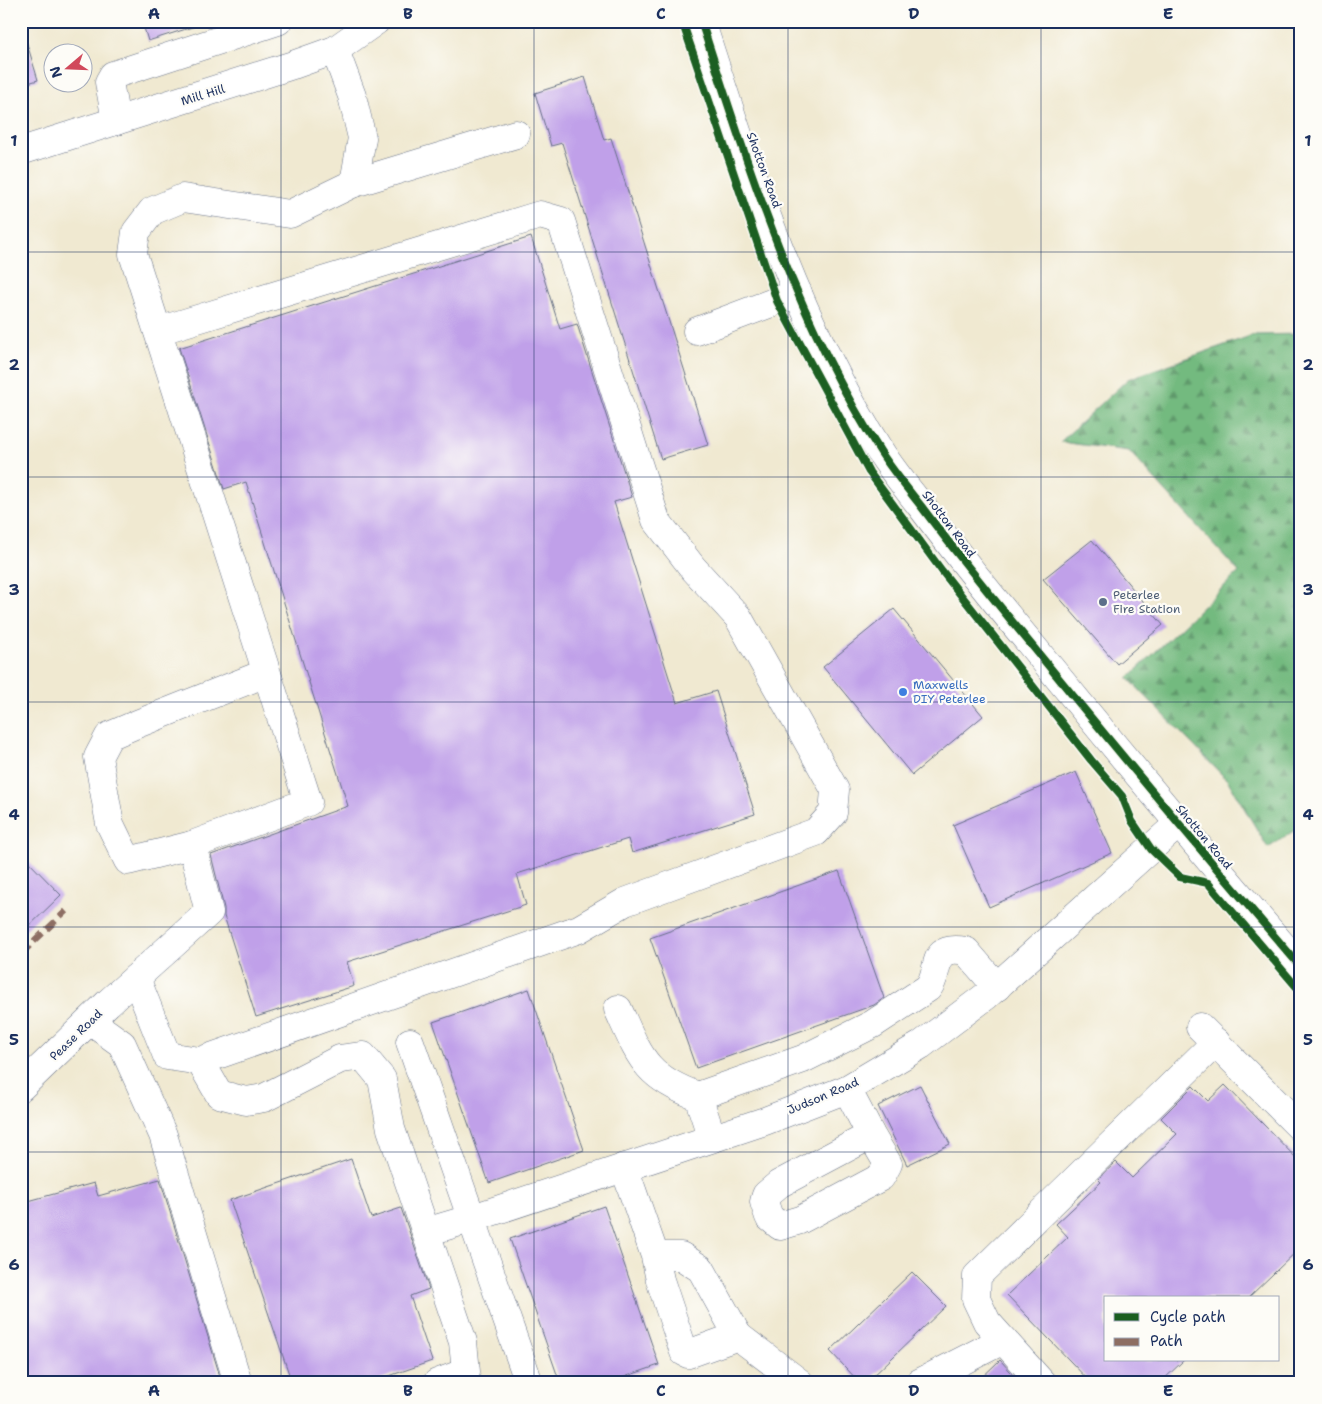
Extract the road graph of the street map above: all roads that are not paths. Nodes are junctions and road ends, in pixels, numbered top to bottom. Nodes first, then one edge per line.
1 (278, 21) edge
2 (376, 21) edge
3 (701, 21) edge
4 (335, 50) junction
5 (116, 121) junction
6 (516, 134) dead end
7 (21, 151) edge
8 (354, 183) junction
9 (798, 293) junction
10 (158, 331) junction
11 (697, 331) dead end
12 (266, 673) junction
13 (1178, 824) junction
14 (192, 845) junction
15 (1301, 967) edge
16 (136, 978) junction
17 (996, 987) junction
18 (618, 1008) dead end
19 (99, 1012) junction
20 (410, 1042) dead end
21 (200, 1061) junction
22 (21, 1087) edge
23 (847, 1089) junction
24 (698, 1096) junction
25 (1301, 1128) edge
26 (871, 1135) dead end
27 (712, 1138) junction
28 (624, 1167) junction
29 (473, 1218) junction
30 (426, 1232) junction
31 (656, 1256) junction
32 (738, 1336) junction
33 (1004, 1340) junction
34 (238, 1383) edge
35 (437, 1383) edge
36 (529, 1383) edge
37 (800, 1383) edge
38 (919, 1383) edge
39 (1042, 1383) edge

1 - 5 street
2 - 4 street, Mill Hill
3 - 9 street, Shotton Road
4 - 5 street, Mill Hill
4 - 8 street
5 - 7 street, Mill Hill
6 - 8 street
8 - 10 street
9 - 11 street
9 - 13 street, Shotton Road
10 - 12 street
10 - 21 street
12 - 14 street
12 - 14 street
13 - 15 street, Shotton Road
13 - 17 street, Judson Road
14 - 16 street, Pease Road
16 - 19 street, Pease Road
16 - 21 street
17 - 23 street, Judson Road
17 - 24 street
18 - 24 street
19 - 22 street, Pease Road
19 - 34 street
20 - 29 street
21 - 30 street
23 - 26 street
23 - 27 street, Judson Road
24 - 27 street
25 - 33 street
27 - 28 street, Judson Road
28 - 29 street, Judson Road
28 - 31 street
29 - 30 street, Judson Road
29 - 36 street
30 - 35 street
31 - 32 street
31 - 32 street
32 - 37 street
33 - 38 street
33 - 39 street

